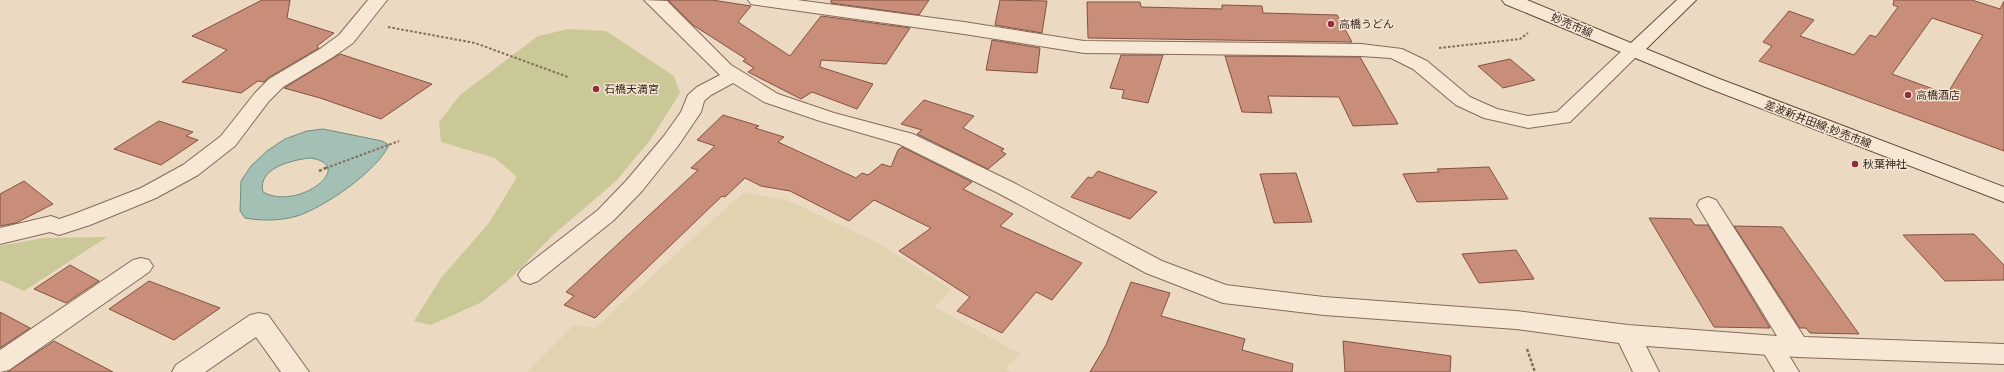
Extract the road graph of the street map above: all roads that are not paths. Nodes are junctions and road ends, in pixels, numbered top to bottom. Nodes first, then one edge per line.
1 (378, 0) edge
2 (653, 0) edge
3 (757, 0) edge
4 (1511, 0) edge
5 (1687, 0) edge
6 (1633, 51) junction
7 (734, 75) junction
8 (2004, 195) edge
9 (1708, 205) dead end
10 (0, 236) edge
11 (141, 266) dead end
12 (530, 275) dead end
13 (1628, 335) junction
14 (1771, 345) junction
15 (1797, 347) junction
16 (2004, 354) edge
17 (0, 363) edge
18 (185, 372) edge
19 (296, 372) edge
20 (1646, 372) edge
21 (1787, 372) edge

1 - 10 street
2 - 7 street
3 - 6 street
4 - 6 street, 妙売市線
5 - 6 street
6 - 8 street, 差波新井田線;妙売市線
7 - 12 street
7 - 13 street
9 - 15 street
11 - 17 street
13 - 14 street
13 - 20 street
14 - 15 street
14 - 21 lane
15 - 16 street
18 - 19 street

